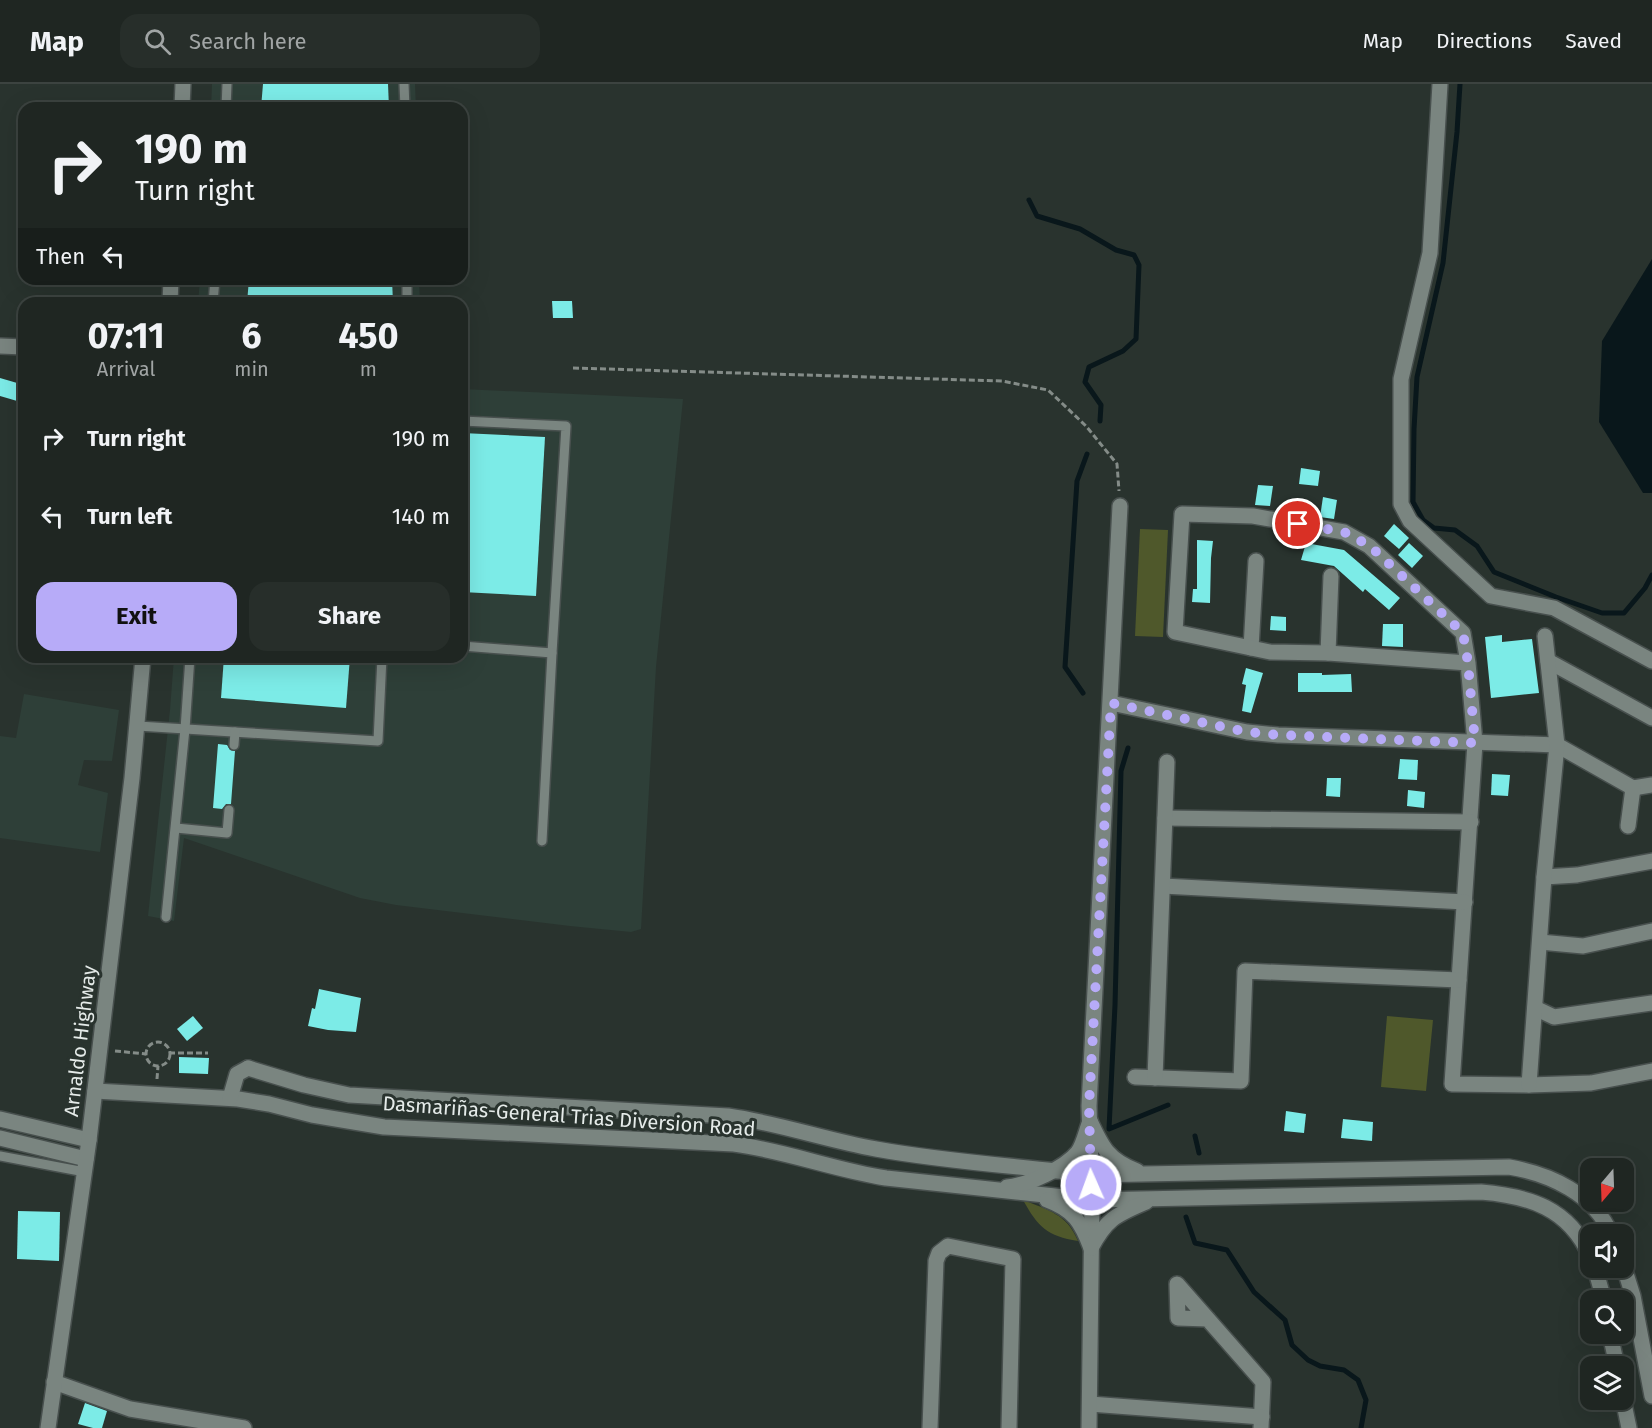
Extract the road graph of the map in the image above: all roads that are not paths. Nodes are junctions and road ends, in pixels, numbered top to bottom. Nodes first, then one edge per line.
1 (183, 84) edge
2 (227, 84) edge
3 (404, 84) edge
4 (1440, 84) edge
5 (182, 102) edge
6 (226, 102) edge
7 (405, 102) edge
8 (0, 346) edge
9 (18, 347) edge
10 (468, 421) edge
11 (1120, 506) road end
12 (1256, 561) dead end
13 (1331, 576) dead end
14 (1545, 636) dead end
15 (468, 646) edge
16 (1251, 648) junction
17 (552, 653) junction
18 (1328, 653) junction
19 (1548, 661) junction
20 (1652, 661) edge
21 (143, 663) edge
22 (190, 663) edge
23 (382, 663) edge
24 (1468, 663) junction
25 (1111, 703) junction
26 (1652, 718) edge
27 (138, 726) junction
28 (185, 729) junction
29 (236, 732) junction
30 (1475, 743) junction
31 (234, 745) dead end
32 (1557, 745) junction
33 (1167, 762) dead end
34 (1652, 785) edge
35 (1633, 788) junction
36 (229, 810) dead end
37 (1165, 818) junction
38 (1471, 822) junction
39 (1628, 826) dead end
40 (176, 828) junction
41 (542, 841) dead end
42 (1652, 861) edge
43 (1544, 877) junction
44 (1163, 886) junction
45 (1465, 902) junction
46 (166, 916) dead end
47 (1652, 931) edge
48 (1540, 942) junction
49 (1459, 980) junction
50 (1652, 1003) edge
51 (1535, 1008) junction
52 (1652, 1071) edge
53 (1135, 1077) dead end
54 (1155, 1078) junction
55 (1529, 1085) junction
56 (94, 1091) junction
57 (230, 1098) junction
58 (0, 1119) edge
59 (1090, 1121) junction
60 (0, 1138) edge
61 (89, 1140) junction
62 (0, 1156) edge
63 (85, 1166) junction
64 (1053, 1170) junction
65 (1142, 1174) junction
66 (1091, 1175) junction
67 (985, 1188) junction
68 (1027, 1193) junction
69 (1154, 1198) junction
70 (1092, 1200) junction
71 (1605, 1224) edge
72 (1580, 1240) edge
73 (1091, 1248) junction
74 (1627, 1278) edge
75 (1208, 1319) dead end
76 (54, 1382) junction
77 (1652, 1396) edge
78 (1090, 1404) junction
79 (1625, 1410) edge
80 (1261, 1422) edge
81 (48, 1428) edge
82 (244, 1428) edge
83 (930, 1428) edge
84 (1009, 1428) edge
85 (1089, 1428) edge
86 (1629, 1428) edge

1 - 5 street
2 - 6 lane
3 - 7 lane
4 - 20 street
8 - 9 street
10 - 17 lane
11 - 25 street
12 - 16 street
13 - 18 street
14 - 19 street
15 - 17 lane
16 - 18 street
16 - 24 street
17 - 41 lane
18 - 24 street
19 - 26 street
19 - 32 street
21 - 27 street, Arnaldo Highway
22 - 28 lane
23 - 29 lane
24 - 30 street
25 - 30 street
25 - 59 street
27 - 28 lane
27 - 56 street, Arnaldo Highway
28 - 29 lane
28 - 40 lane
29 - 31 lane
30 - 32 street
30 - 38 street
32 - 35 street
32 - 43 street
33 - 37 street
34 - 35 street
35 - 39 street
36 - 40 lane
37 - 38 street
37 - 44 street
38 - 45 street
40 - 46 lane
42 - 43 street
43 - 48 street
44 - 45 street
44 - 54 street
45 - 49 street
47 - 48 street
48 - 51 street
49 - 54 street
49 - 55 street
50 - 51 street
51 - 55 street
52 - 55 street
53 - 54 street
56 - 57 street, Dasmariñas-General Trias Diversion Road
56 - 61 street, Arnaldo Highway
57 - 64 street, Dasmariñas-General Trias Diversion Road
57 - 67 street, Dasmariñas-General Trias Diversion Road
58 - 61 street
59 - 64 street
59 - 65 street
59 - 66 street
60 - 63 street
61 - 63 street, Arnaldo Highway
62 - 63 lane
63 - 76 street, Arnaldo Highway
64 - 66 street, Dasmariñas-General Trias Diversion Road
64 - 67 street
65 - 66 street, Dasmariñas-General Trias Diversion Road
65 - 71 street, Dasmariñas-General Trias Diversion Road
66 - 70 street
67 - 68 street, Dasmariñas-General Trias Diversion Road
68 - 70 street, Dasmariñas-General Trias Diversion Road
68 - 73 street
69 - 70 street, Dasmariñas-General Trias Diversion Road
69 - 72 street, Dasmariñas-General Trias Diversion Road
69 - 73 street
70 - 73 street
73 - 78 street
74 - 77 street
75 - 80 street
76 - 81 street, Arnaldo Highway
76 - 82 street
78 - 80 street
78 - 85 street
79 - 86 street
83 - 84 street

